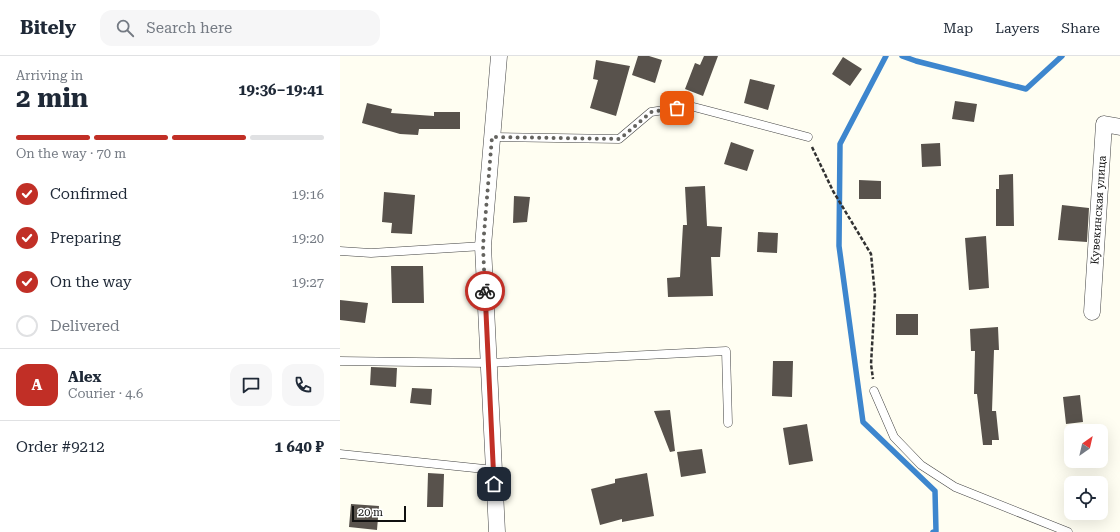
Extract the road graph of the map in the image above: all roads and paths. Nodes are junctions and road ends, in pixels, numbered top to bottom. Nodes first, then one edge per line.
1 (499, 56) edge
2 (1120, 127) edge
3 (492, 137) junction
4 (808, 137) joint
5 (483, 246) junction
6 (340, 252) edge
7 (1092, 312) dead end
8 (340, 361) edge
9 (488, 363) junction
10 (874, 391) joint
11 (728, 423) dead end
12 (340, 454) edge
13 (494, 470) junction
14 (497, 532) edge
15 (1068, 532) edge

1 - 3 street
2 - 7 street, Кувекинская улица
3 - 4 lane
3 - 5 street
4 - 10 path
5 - 6 lane
5 - 9 street
8 - 9 lane
9 - 11 lane
9 - 13 street
10 - 15 lane
12 - 13 lane
13 - 14 street

